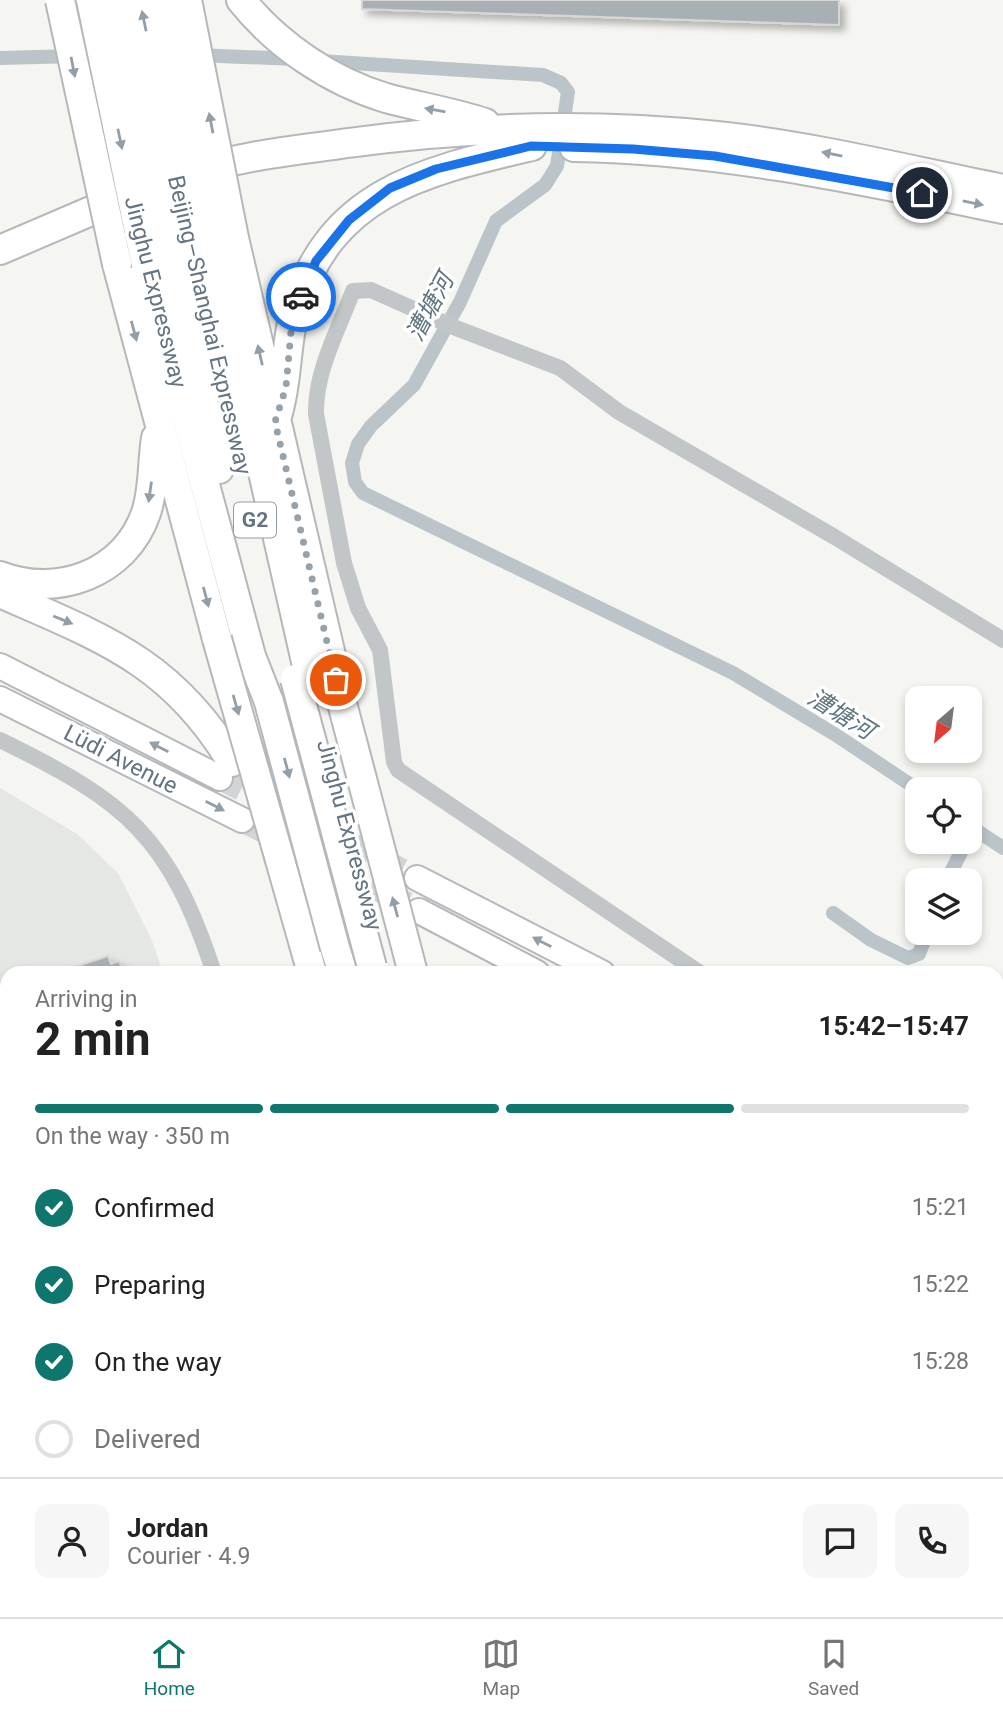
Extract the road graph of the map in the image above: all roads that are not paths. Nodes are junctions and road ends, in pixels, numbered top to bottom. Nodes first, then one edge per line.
1 (60, 0) edge
2 (91, 0) edge
3 (116, 0) edge
4 (139, 0) edge
5 (161, 0) edge
6 (187, 0) edge
7 (241, 0) edge
8 (500, 129) junction
9 (533, 137) junction
10 (897, 177) junction
11 (1003, 189) edge
12 (1003, 209) edge
13 (0, 250) edge
14 (191, 254) junction
15 (0, 264) edge
16 (275, 422) junction
17 (158, 425) junction
18 (0, 576) edge
19 (0, 593) edge
20 (1003, 640) edge
21 (0, 666) edge
22 (0, 699) edge
23 (0, 740) edge
24 (220, 778) tunnel mouth
25 (242, 820) tunnel mouth
26 (280, 860) junction
27 (417, 878) tunnel mouth
28 (419, 911) tunnel mouth
29 (339, 960) edge
30 (212, 966) edge
31 (310, 966) edge
32 (376, 966) edge
33 (410, 966) edge
34 (524, 966) edge
35 (589, 966) edge
36 (691, 966) edge

1 -> 17 highway, bridge
2 -> 14 highway, Jinghu Expressway / G2, bridge
3 - 14 highway, Beijing–Shanghai Expressway / G2, bridge
14 -> 4 highway, Beijing–Shanghai Expressway / G2, bridge
5 - 14 highway, G2, bridge
14 -> 6 highway, bridge
8 -> 7 highway
8 - 9 highway
8 - 13 highway
9 - 10 highway
9 - 15 highway
9 - 16 highway
10 - 11 highway
10 -> 12 highway
16 -> 14 highway
14 -> 29 highway, Beijing–Shanghai Expressway / G2, bridge
14 - 32 highway, Beijing–Shanghai Expressway / G2, bridge
33 -> 16 highway, bridge
17 -> 18 highway
17 -> 26 highway, bridge
19 -> 26 highway, bridge
20 - 36 street
24 -> 21 main road, Lüdi Avenue
22 -> 25 main road, Lüdi Avenue
23 - 30 street
26 - 31 highway
35 -> 27 main road
28 - 34 main road

